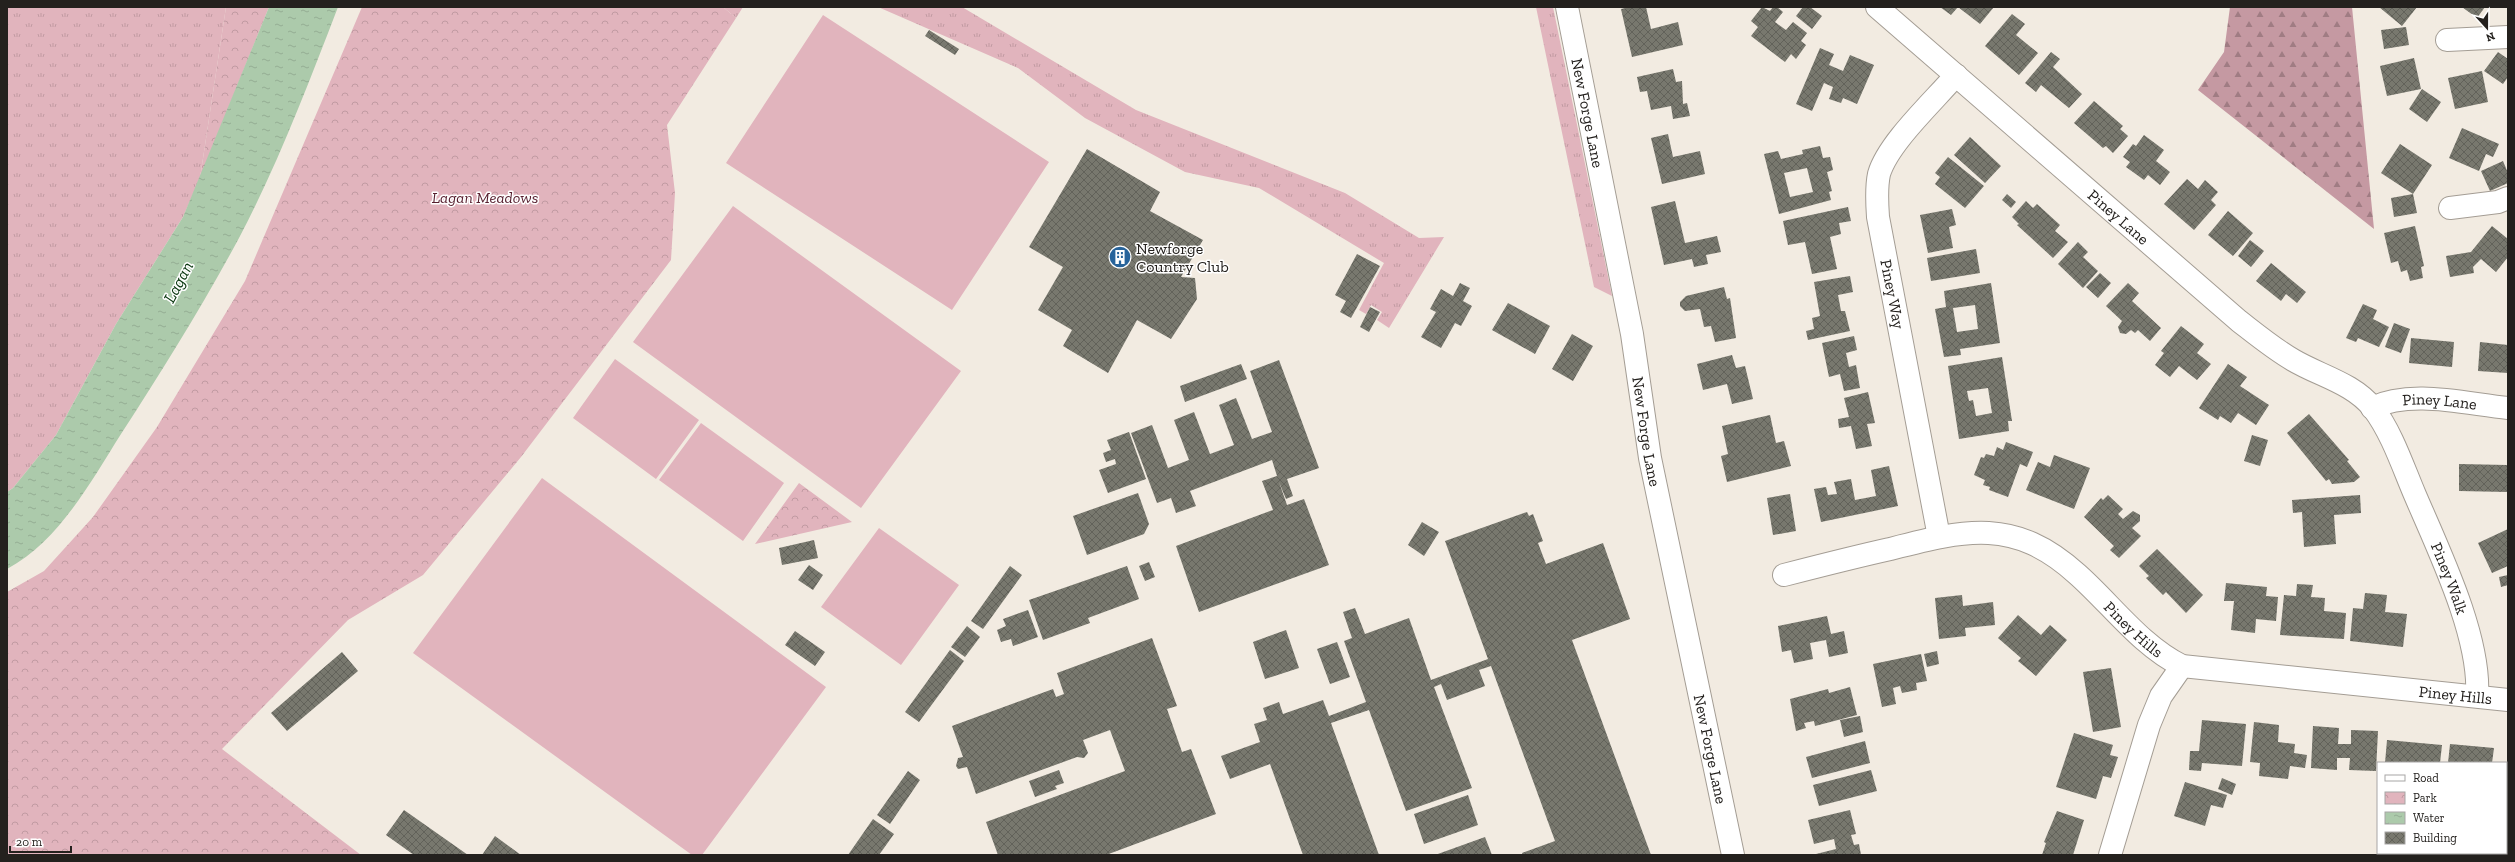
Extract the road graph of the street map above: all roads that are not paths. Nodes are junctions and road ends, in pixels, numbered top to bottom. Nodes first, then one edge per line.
1 (1567, 7) edge
2 (1877, 7) edge
3 (2508, 37) edge
4 (2447, 40) dead end
5 (1956, 76) junction
6 (2508, 198) edge
7 (2450, 208) dead end
8 (2372, 408) junction
9 (2508, 408) edge
10 (2403, 466) joint
11 (1939, 537) junction
12 (1784, 575) dead end
13 (2182, 666) junction
14 (2477, 696) junction
15 (2508, 700) edge
16 (1732, 855) edge
17 (2110, 855) edge

1 - 16 street, New Forge Lane
2 - 5 street, Piney Lane
3 - 4 street
5 - 8 street, Piney Lane
5 - 11 street, Piney Way
6 - 7 street
8 - 9 street, Piney Lane
8 - 10 street, Piney Lane
10 - 14 street, Piney Walk
11 - 12 street, Piney Hills
11 - 13 street, Piney Hills
13 - 14 street, Piney Hills
13 - 17 street
14 - 15 street, Piney Hills

